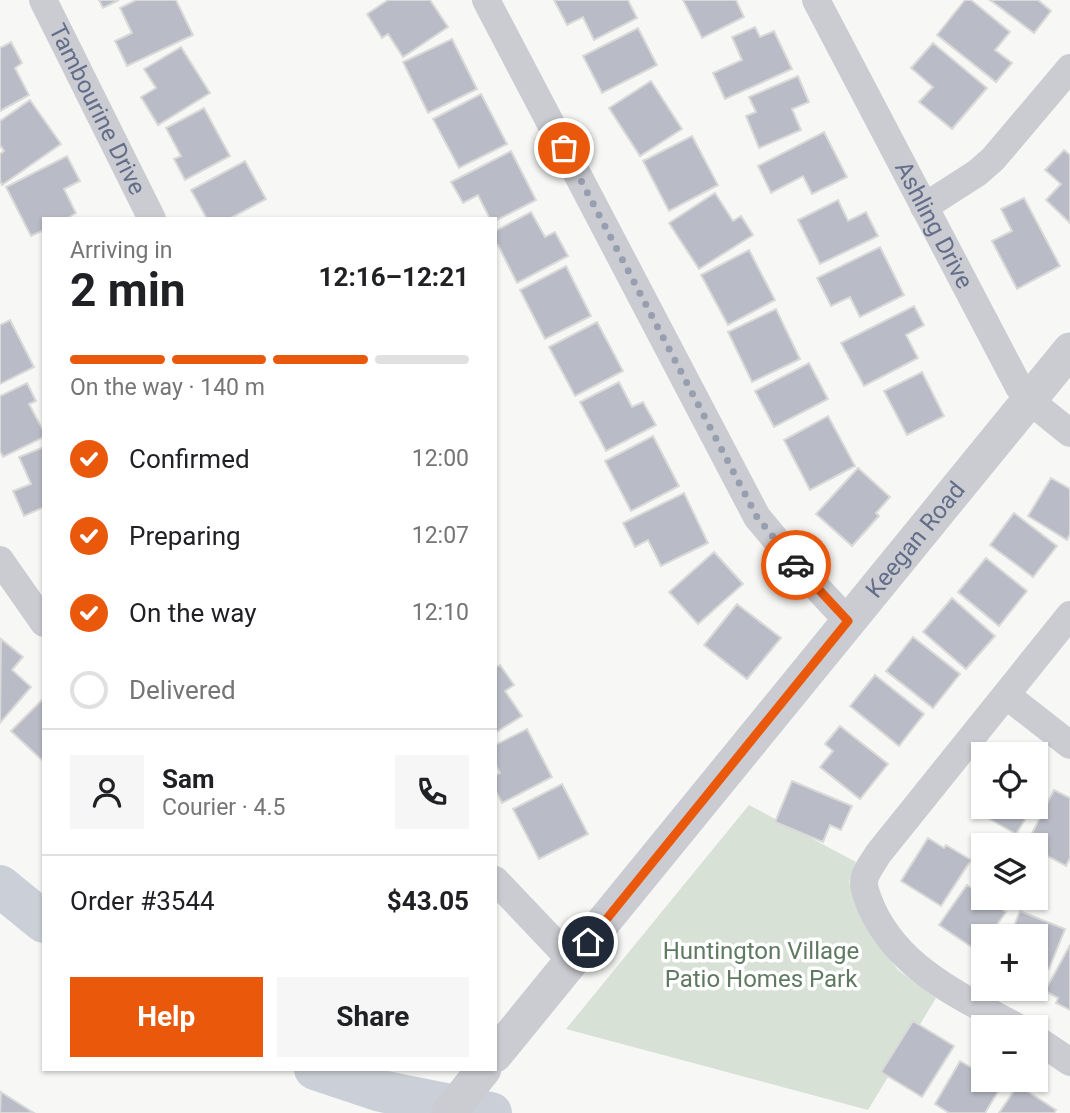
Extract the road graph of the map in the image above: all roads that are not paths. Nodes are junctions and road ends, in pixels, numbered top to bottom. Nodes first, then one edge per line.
1 (43, 0) edge
2 (486, 0) edge
3 (816, 0) edge
4 (1070, 68) edge
5 (924, 207) junction
6 (151, 217) edge
7 (1070, 350) edge
8 (1029, 400) junction
9 (1070, 433) edge
10 (0, 560) edge
11 (1070, 615) edge
12 (42, 620) edge
13 (848, 621) junction
14 (1006, 695) junction
15 (1070, 745) edge
16 (497, 882) edge
17 (572, 961) junction
18 (995, 1015) edge
19 (1048, 1047) edge
20 (497, 1054) edge
21 (1070, 1062) edge
22 (483, 1071) edge
23 (449, 1113) edge

1 - 6 street, Tambourine Drive
2 - 13 street
3 - 5 street, Ashling Drive
4 - 5 street
5 - 8 street, Ashling Drive
7 - 8 street, Keegan Road
8 - 9 street, Ashling Drive
8 - 13 street, Keegan Road
10 - 12 street
11 - 14 street
13 - 17 street, Keegan Road
14 - 15 street
14 - 18 street
16 - 17 street
17 - 20 street, Keegan Road
19 - 21 street
22 - 23 street, Keegan Road

